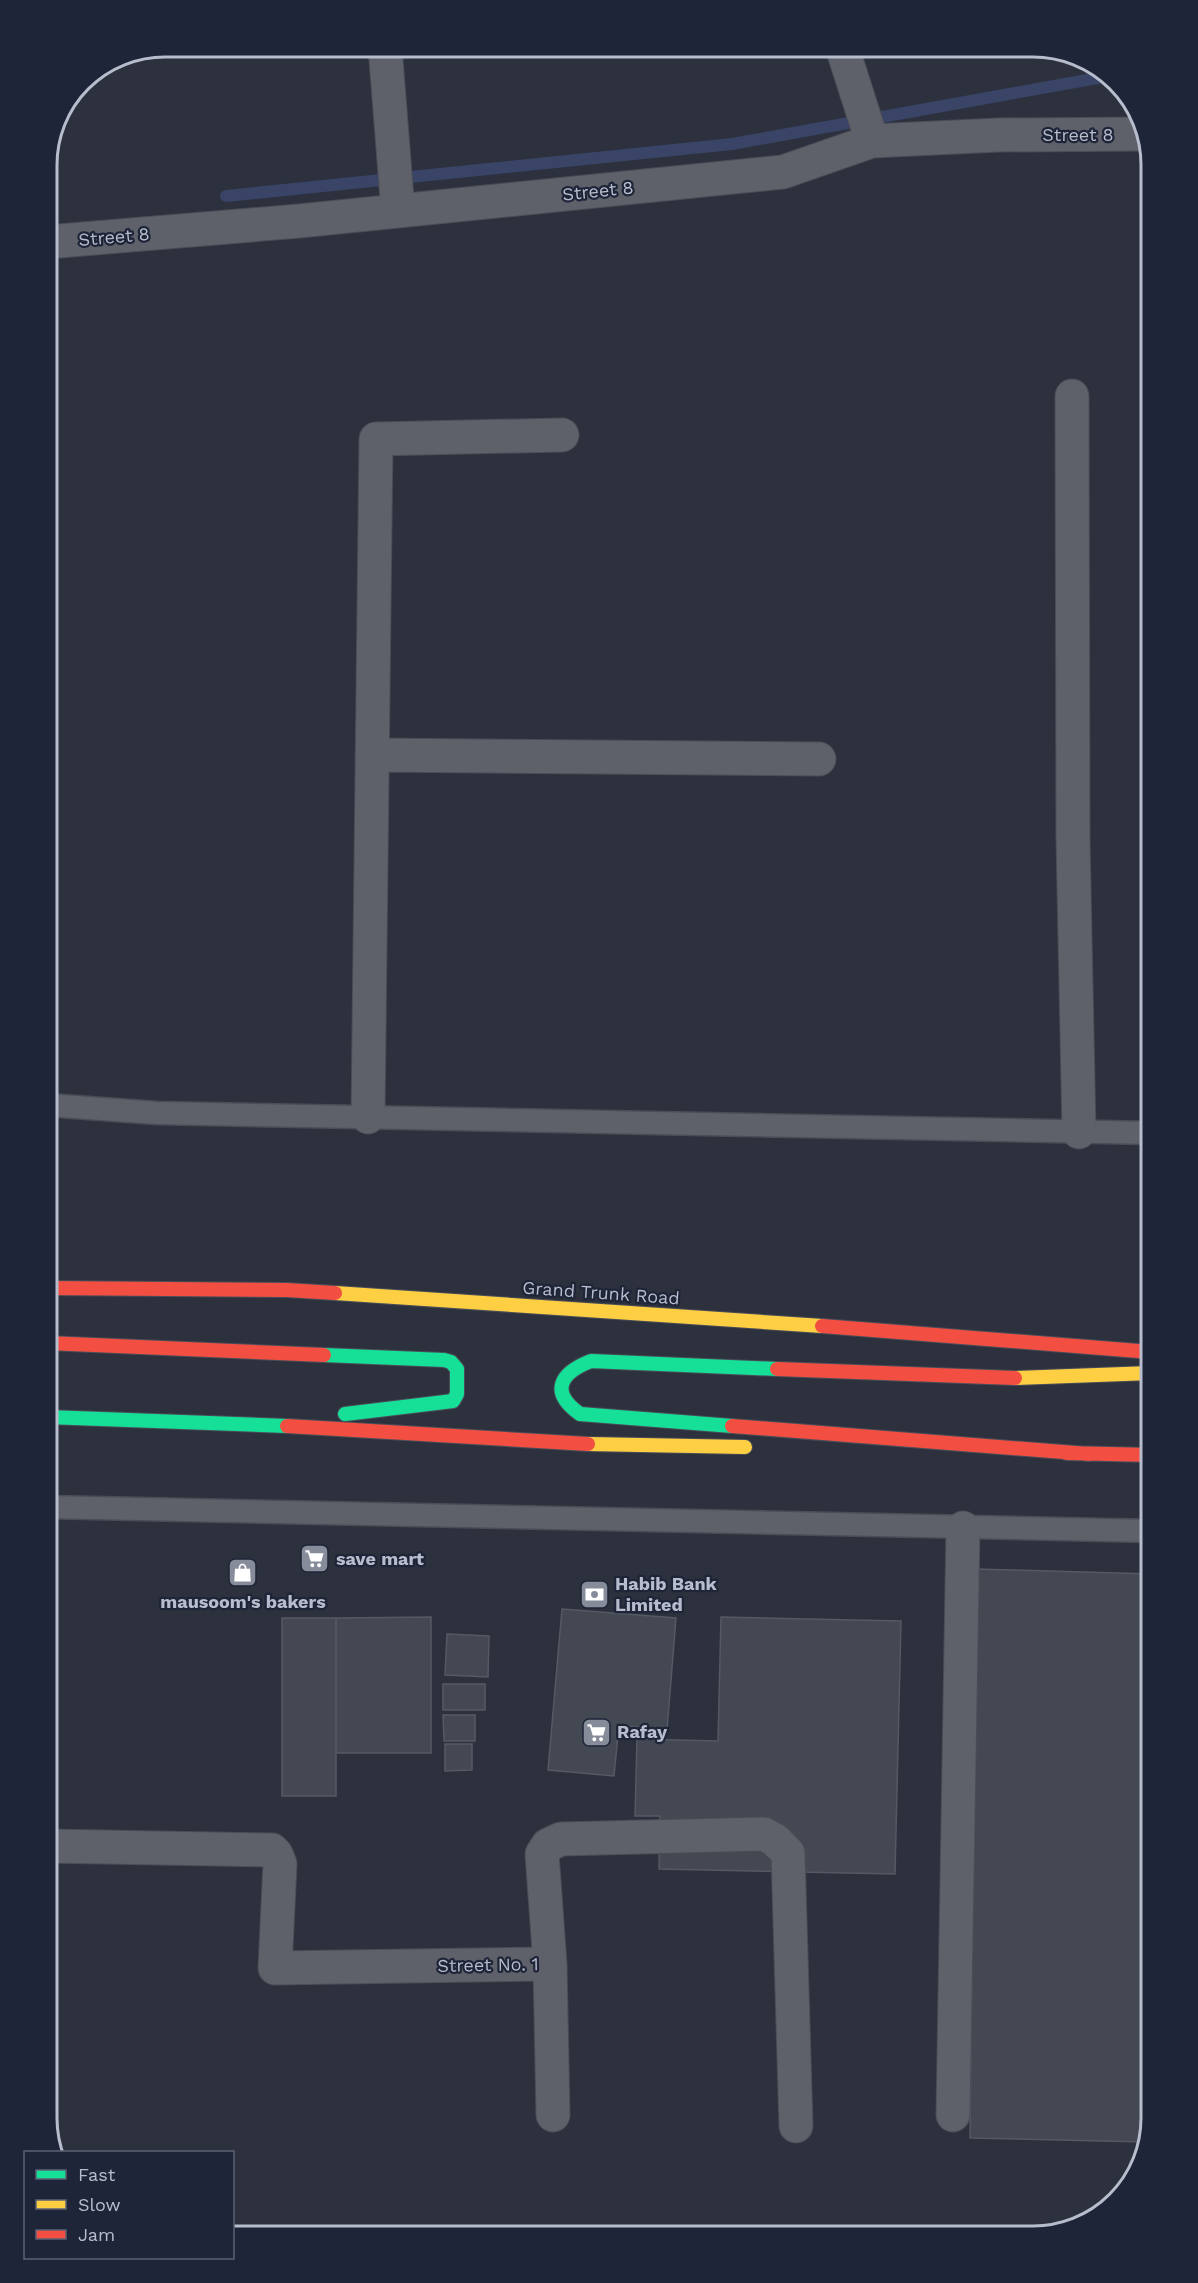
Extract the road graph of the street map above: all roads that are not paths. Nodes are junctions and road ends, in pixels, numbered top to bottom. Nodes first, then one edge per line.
1 (387, 57) edge
2 (845, 57) edge
3 (1136, 134) edge
4 (871, 135) junction
5 (397, 204) junction
6 (57, 241) edge
7 (1072, 396) dead end
8 (562, 435) dead end
9 (372, 755) junction
10 (819, 759) dead end
11 (57, 1106) edge
12 (368, 1117) junction
13 (1079, 1132) junction
14 (1141, 1133) edge
15 (57, 1288) edge
16 (57, 1343) edge
17 (1141, 1351) edge
18 (1141, 1373) edge
19 (57, 1417) edge
20 (251, 1424) junction
21 (754, 1447) dead end
22 (850, 1449) dead end
23 (1089, 1454) junction
24 (1141, 1455) edge
25 (57, 1507) edge
26 (963, 1528) junction
27 (1141, 1531) edge
28 (57, 1845) edge
29 (549, 1964) junction
30 (553, 2115) dead end
31 (953, 2115) dead end
32 (796, 2126) dead end

1 - 5 street
2 - 4 street
3 - 4 street, Street 8
4 - 5 street, Street 8
5 - 6 street, Street 8
7 - 13 street
8 - 9 street
9 - 10 street
9 - 12 street
11 - 12 lane
12 - 13 lane
13 - 14 lane
15 - 17 highway, Grand Trunk Road
16 - 20 highway
18 - 23 highway
19 - 20 highway
20 - 21 highway
22 - 23 highway
23 - 24 highway
25 - 26 lane
26 - 27 lane
26 - 31 street
28 - 29 street, Street No. 1
29 - 30 street
29 - 32 street, Street No. 1

